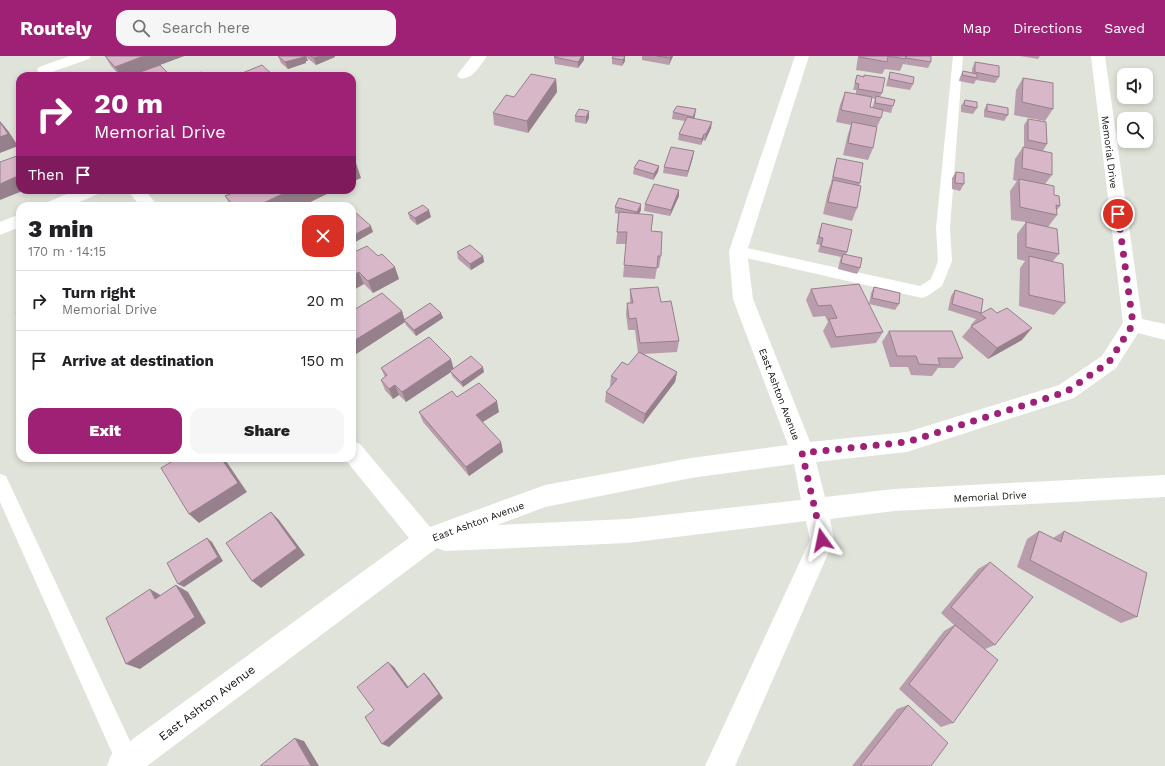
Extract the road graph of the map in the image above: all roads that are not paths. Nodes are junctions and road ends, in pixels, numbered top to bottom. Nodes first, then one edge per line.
1 (84, 56) edge
2 (480, 56) edge
3 (802, 56) edge
4 (958, 56) edge
5 (1098, 56) edge
6 (43, 69) edge
7 (464, 75) dead end
8 (82, 194) edge
9 (139, 194) edge
10 (64, 202) edge
11 (146, 202) edge
12 (16, 222) edge
13 (0, 228) edge
14 (738, 252) junction
15 (1133, 324) junction
16 (1165, 332) edge
17 (802, 453) junction
18 (356, 456) edge
19 (0, 482) edge
20 (1165, 486) edge
21 (815, 509) junction
22 (426, 540) junction
23 (125, 764) edge
24 (720, 766) edge

1 - 6 street
2 - 7 street
3 - 14 street, East Ashton Avenue
4 - 14 lane
5 - 15 street, Memorial Drive
8 - 10 street
9 - 11 street
12 - 13 street
14 - 17 street, East Ashton Avenue
15 - 16 street
15 - 17 street
17 - 21 street
17 - 22 street, East Ashton Avenue
18 - 22 street
19 - 23 lane
20 - 21 street, Memorial Drive
21 - 22 street, East Ashton Avenue
21 - 24 street
22 - 23 street, East Ashton Avenue

